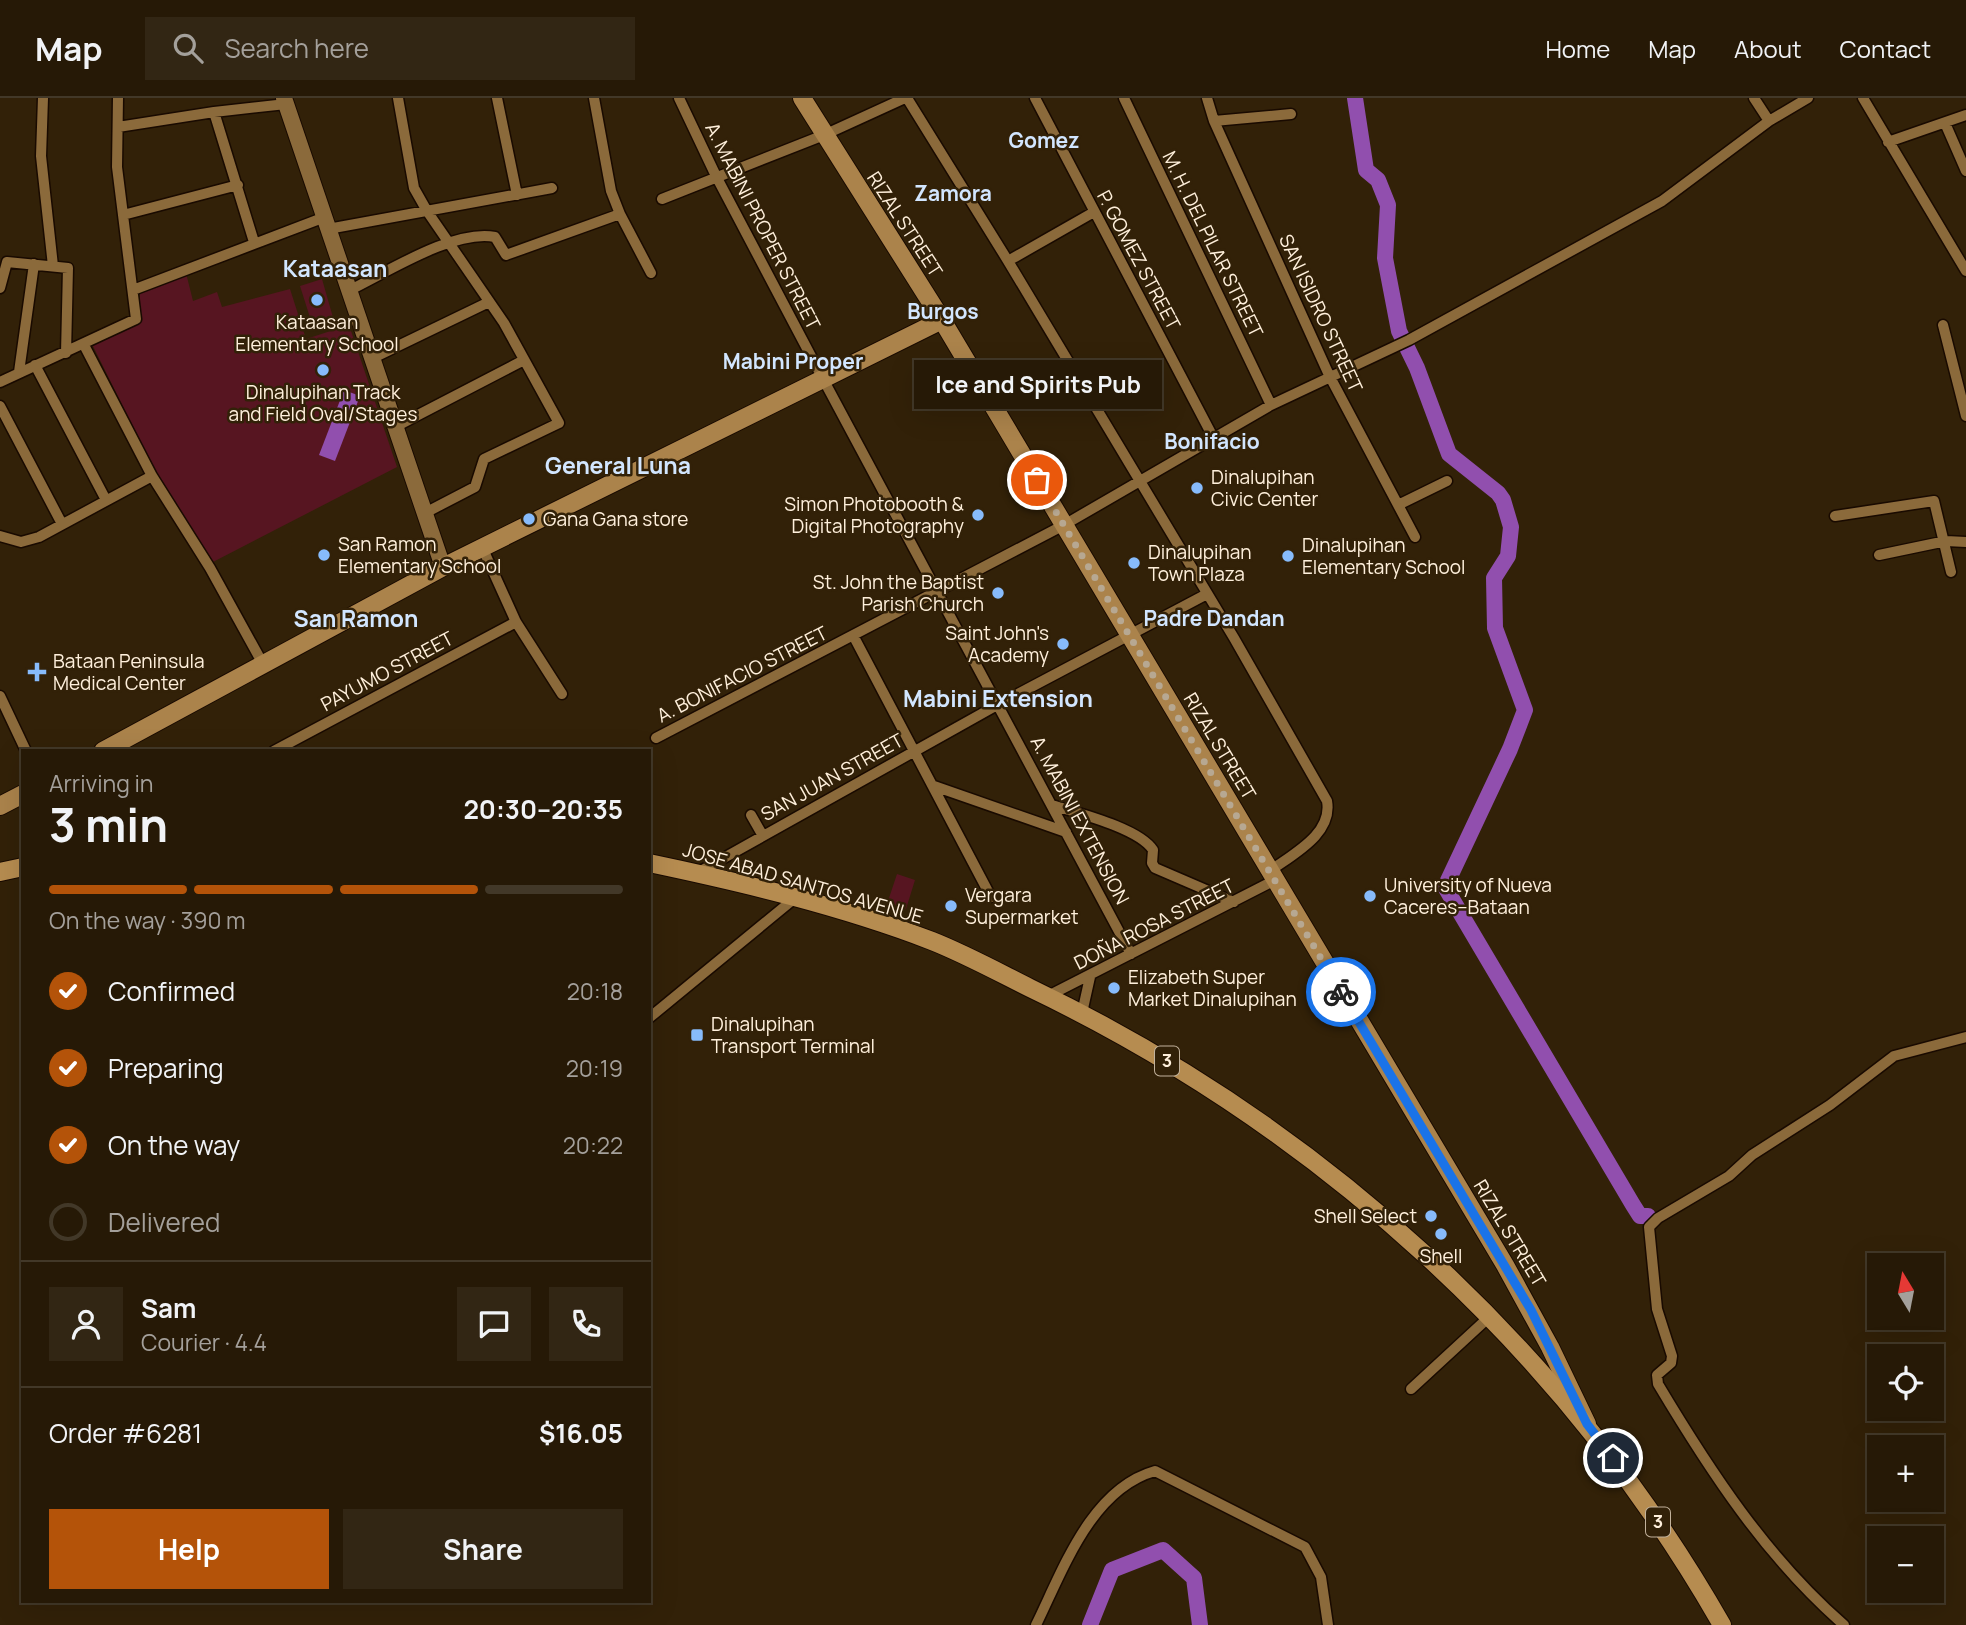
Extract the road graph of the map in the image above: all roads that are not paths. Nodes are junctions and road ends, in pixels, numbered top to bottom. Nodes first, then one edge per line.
1 (43, 98) edge
2 (118, 98) edge
3 (398, 98) edge
4 (497, 98) edge
5 (594, 98) edge
6 (679, 98) edge
7 (802, 98) edge
8 (906, 98) edge
9 (1035, 98) edge
10 (1124, 98) edge
11 (1207, 98) edge
12 (1754, 98) edge
13 (1808, 98) edge
14 (1863, 98) edge
15 (285, 101) edge
16 (214, 112) junction
17 (1291, 114) dead end
18 (1966, 115) edge
19 (1214, 121) junction
20 (1769, 121) junction
21 (1945, 123) junction
22 (118, 127) junction
23 (824, 135) junction
24 (1888, 142) junction
25 (1966, 171) edge
26 (716, 176) junction
27 (238, 185) junction
28 (552, 188) dead end
29 (517, 195) junction
30 (662, 199) dead end
31 (427, 211) junction
32 (1094, 212) junction
33 (620, 214) junction
34 (123, 215) junction
35 (326, 223) junction
36 (254, 242) junction
37 (449, 243) junction
38 (1009, 261) junction
39 (34, 264) junction
40 (53, 265) junction
41 (1966, 271) edge
42 (651, 273) dead end
43 (0, 288) edge
44 (133, 290) junction
45 (348, 291) junction
46 (489, 302) junction
47 (942, 320) junction
48 (1943, 325) dead end
49 (84, 345) junction
50 (66, 353) junction
51 (371, 359) junction
52 (524, 360) junction
53 (35, 365) junction
54 (19, 372) junction
55 (1329, 375) junction
56 (821, 377) junction
57 (0, 382) edge
58 (1271, 404) junction
59 (0, 406) edge
60 (1966, 416) edge
61 (395, 427) junction
62 (1213, 437) junction
63 (152, 475) junction
64 (1447, 481) dead end
65 (1140, 483) junction
66 (106, 500) junction
67 (1398, 505) junction
68 (425, 513) junction
69 (1835, 516) dead end
70 (62, 524) junction
71 (1064, 526) junction
72 (0, 536) edge
73 (1415, 537) dead end
74 (1946, 541) junction
75 (1966, 542) edge
76 (481, 547) junction
77 (1879, 555) dead end
78 (443, 567) junction
79 (1951, 572) dead end
80 (936, 592) junction
81 (1207, 594) junction
82 (516, 622) junction
83 (1129, 635) junction
84 (854, 637) junction
85 (263, 664) junction
86 (562, 694) dead end
87 (0, 696) edge
88 (999, 704) junction
89 (656, 738) dead end
90 (25, 749) edge
91 (107, 749) edge
92 (279, 749) edge
93 (914, 751) junction
94 (934, 786) junction
95 (21, 795) edge
96 (1052, 805) junction
97 (0, 806) edge
98 (751, 815) dead end
99 (1066, 832) junction
100 (764, 836) junction
101 (651, 863) edge
102 (21, 867) edge
103 (0, 872) edge
104 (698, 873) junction
105 (1273, 876) junction
106 (991, 897) dead end
107 (795, 898) junction
108 (1234, 902) junction
109 (1131, 954) junction
110 (1090, 977) junction
111 (1048, 996) junction
112 (1082, 1013) junction
113 (651, 1016) edge
114 (1966, 1037) edge
115 (1488, 1318) junction
116 (1411, 1389) dead end
117 (1587, 1424) junction
118 (1036, 1625) edge
119 (1328, 1625) edge
120 (1722, 1625) edge
121 (1844, 1625) edge

1 - 40 street
2 - 22 street
3 - 31 street
4 - 29 street
5 - 33 street
6 - 26 street, A. MABINI PROPER STREET
7 - 23 main road, RIZAL STREET
8 - 23 street
8 - 38 street, DOÑA ROSA STREET
9 - 32 street, P. GOMEZ STREET
10 - 58 street, M. H. DEL PILAR STREET
11 - 19 street, SAN ISIDRO STREET
12 - 20 street
13 - 20 street, A. BONIFACIO STREET
14 - 24 street
15 - 16 street
15 - 35 main road
16 - 22 street
16 - 27 street
17 - 19 street
18 - 21 street
19 - 55 street, SAN ISIDRO STREET
20 - 55 street, A. BONIFACIO STREET
21 - 24 street
21 - 25 street
22 - 34 street
23 - 26 street
23 - 47 main road, RIZAL STREET
24 - 41 street
26 - 30 street
26 - 56 street, A. MABINI PROPER STREET
27 - 34 street
27 - 36 street
28 - 29 street
29 - 31 street
31 - 35 street
31 - 37 street
32 - 38 street
32 - 62 street, P. GOMEZ STREET
33 - 37 street
33 - 42 street
34 - 44 street
35 - 36 street
35 - 45 main road
36 - 44 street
37 - 45 street
37 - 46 street
38 - 65 street, DOÑA ROSA STREET
39 - 40 street
39 - 43 street
39 - 54 street
40 - 50 street
44 - 49 street
45 - 51 main road
46 - 51 street
46 - 52 street
47 - 56 main road
47 - 71 main road, RIZAL STREET
48 - 60 street
49 - 50 street
49 - 63 street
50 - 53 street
51 - 61 main road
52 - 61 street
52 - 68 street
53 - 54 street
53 - 66 street
54 - 57 street
55 - 58 street, A. BONIFACIO STREET
55 - 67 street, SAN ISIDRO STREET
56 - 76 main road
56 - 80 street, A. MABINI PROPER STREET
58 - 62 street, A. BONIFACIO STREET
59 - 70 street
61 - 68 main road
62 - 65 street, A. BONIFACIO STREET
63 - 66 street
63 - 85 street
64 - 67 street
65 - 71 street, A. BONIFACIO STREET
65 - 81 street, DOÑA ROSA STREET
66 - 70 street
67 - 73 street, SAN ISIDRO STREET
68 - 78 main road
69 - 74 street
70 - 72 street
71 - 80 street, A. BONIFACIO STREET
71 - 83 main road, RIZAL STREET
74 - 75 street
74 - 77 street
74 - 79 street
76 - 78 main road
76 - 82 street
78 - 85 main road
80 - 84 street, A. BONIFACIO STREET
80 - 88 street, A. MABINI EXTENSION
81 - 83 street, SAN JUAN STREET
81 - 105 street, DOÑA ROSA STREET
82 - 86 street
82 - 92 street, PAYUMO STREET
83 - 88 street, SAN JUAN STREET
83 - 105 main road, RIZAL STREET
84 - 89 street, A. BONIFACIO STREET
84 - 93 street
85 - 91 main road
87 - 90 street
88 - 93 street, SAN JUAN STREET
88 - 96 street, A. MABINI EXTENSION
93 - 94 street
93 - 100 street, SAN JUAN STREET
94 - 99 street
94 - 106 street
95 - 97 main road
96 - 99 street, A. MABINI EXTENSION
96 - 108 street
98 - 100 street
99 - 109 street, A. MABINI EXTENSION
100 - 104 street, SAN JUAN STREET
101 - 104 highway, JOSE ABAD SANTOS AVENUE / 3
102 - 103 highway
104 - 107 highway, JOSE ABAD SANTOS AVENUE / 3
105 - 108 street, DOÑA ROSA STREET
105 - 117 main road, RIZAL STREET
107 - 111 highway, JOSE ABAD SANTOS AVENUE / 3
107 - 113 street
108 - 109 street, DOÑA ROSA STREET
109 - 110 street, DOÑA ROSA STREET
110 - 111 street, DOÑA ROSA STREET
110 - 112 street
111 - 112 highway, JOSE ABAD SANTOS AVENUE / 3
112 - 115 highway, JOSE ABAD SANTOS AVENUE / 3
114 - 121 street
115 - 116 street
115 - 117 highway, JOSE ABAD SANTOS AVENUE / 3
117 - 120 highway, JOSE ABAD SANTOS AVENUE / 3
118 - 119 street

